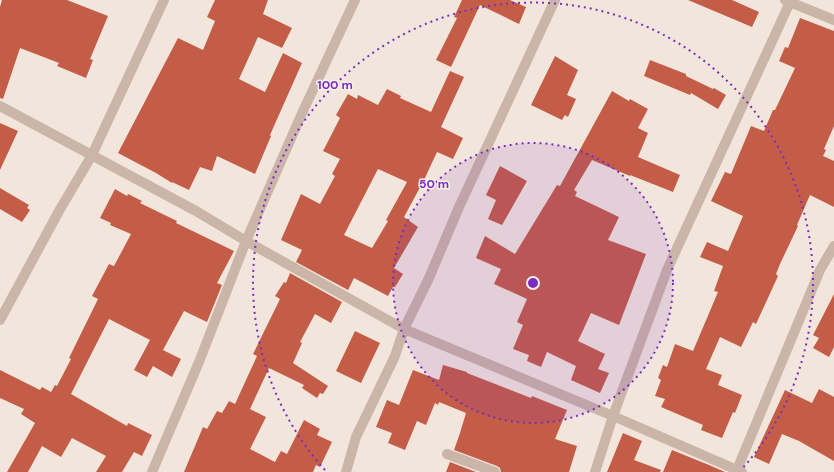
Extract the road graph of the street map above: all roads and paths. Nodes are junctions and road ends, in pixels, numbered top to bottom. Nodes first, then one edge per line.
1 (164, 0) edge
2 (355, 0) edge
3 (555, 0) edge
4 (789, 1) edge
5 (834, 20) edge
6 (0, 106) edge
7 (92, 155) junction
8 (246, 241) junction
9 (834, 246) edge
10 (0, 320) edge
11 (404, 329) junction
12 (613, 416) junction
13 (447, 454) dead end
14 (738, 471) edge
15 (152, 472) edge
16 (346, 472) edge
17 (495, 472) edge
18 (595, 472) edge

1 - 7 street
2 - 8 street
3 - 11 street
4 - 5 street
4 - 12 street
6 - 7 street
7 - 8 street
7 - 10 street
8 - 11 street
8 - 15 street
9 - 14 street
11 - 12 street
11 - 16 street
12 - 14 street
12 - 18 street
13 - 17 street

